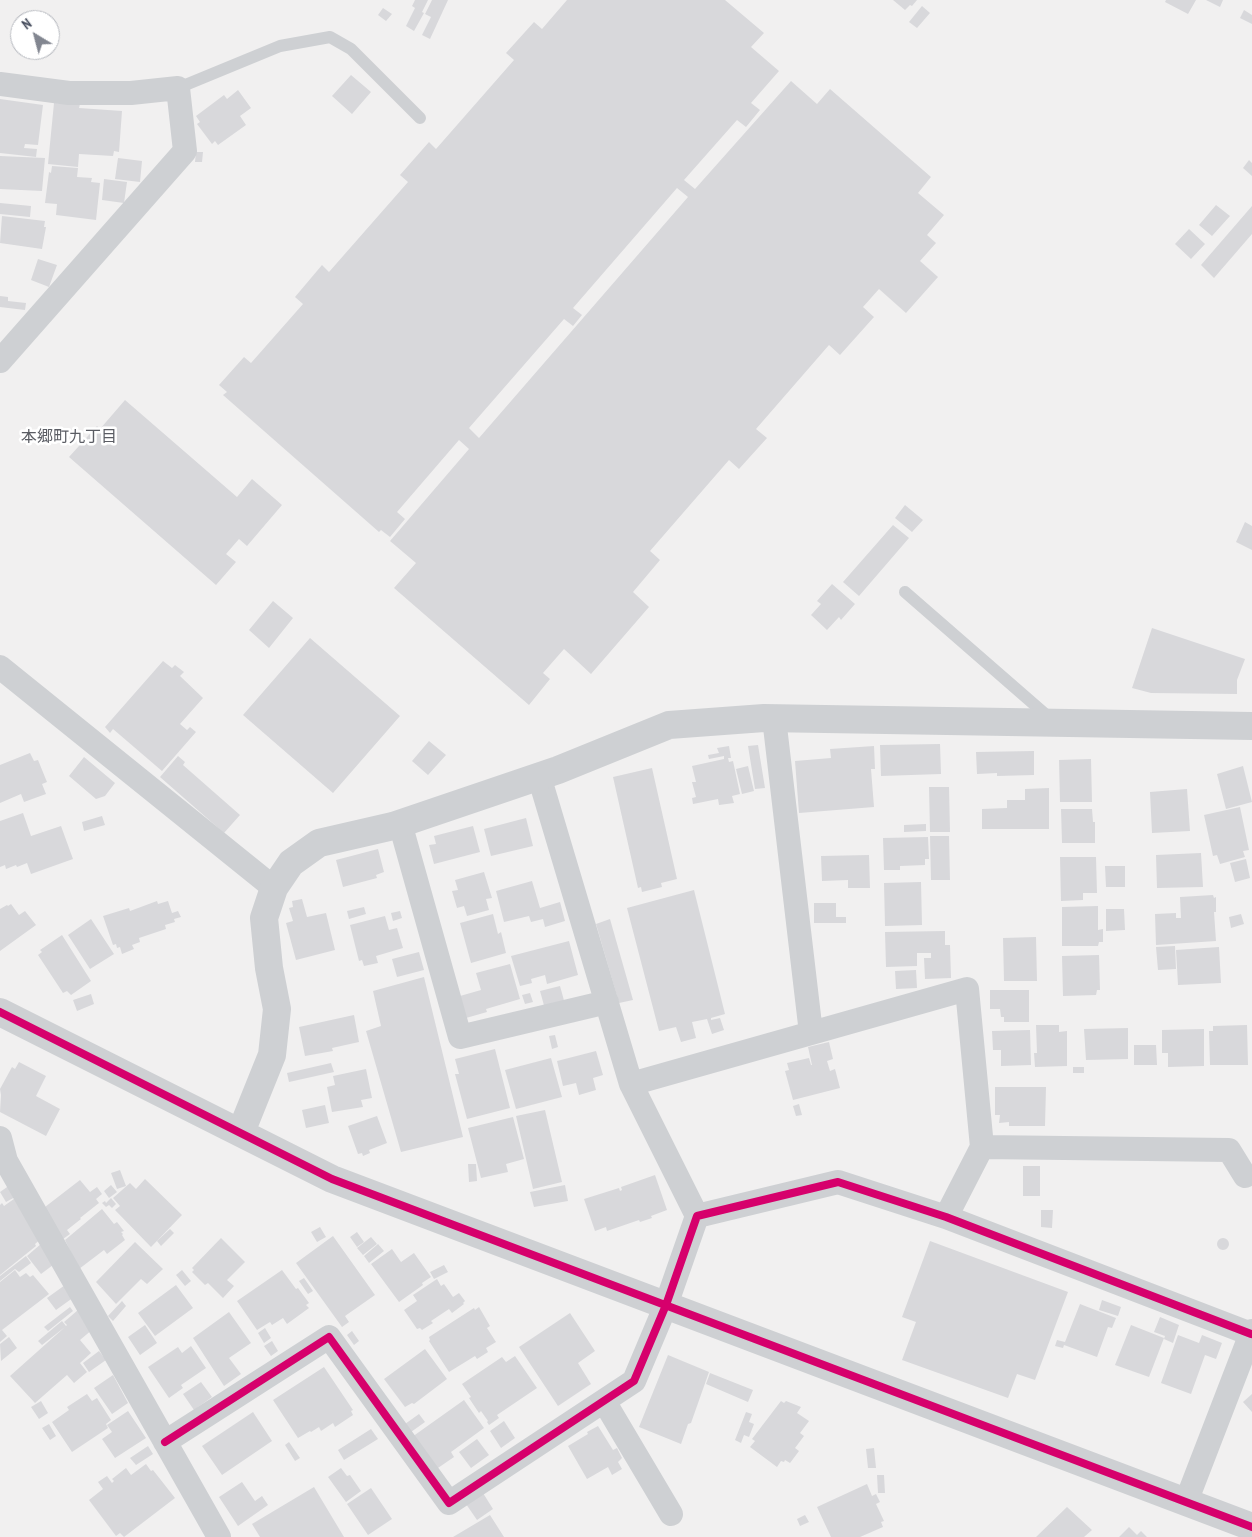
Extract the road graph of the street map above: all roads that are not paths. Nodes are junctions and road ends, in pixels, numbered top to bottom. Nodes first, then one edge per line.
1 (0, 84) edge
2 (178, 88) junction
3 (420, 118) dead end
4 (0, 361) edge
5 (905, 592) dead end
6 (0, 667) edge
7 (774, 718) junction
8 (1056, 723) junction
9 (1252, 726) edge
10 (539, 776) junction
11 (400, 823) junction
12 (274, 888) junction
13 (607, 1002) junction
14 (0, 1012) edge
15 (811, 1033) junction
16 (631, 1084) junction
17 (241, 1132) junction
18 (0, 1138) edge
19 (982, 1147) junction
20 (1245, 1176) dead end
21 (697, 1216) junction
22 (946, 1217) junction
23 (666, 1305) junction
24 (1251, 1332) edge
25 (604, 1401) junction
26 (165, 1442) junction
27 (1186, 1502) junction
28 (671, 1514) dead end
29 (1252, 1527) edge
30 (219, 1537) edge

1 - 2 street
2 - 3 lane
2 - 4 street
5 - 8 lane
6 - 12 street
7 - 8 street
7 - 10 street
7 - 15 street
8 - 9 street
10 - 11 street
10 - 13 street
11 - 12 street
11 - 13 street
12 - 17 street
13 - 16 street
14 - 17 street
15 - 16 street
15 - 19 street
16 - 21 street
17 - 23 street
18 - 26 street
19 - 20 street
19 - 22 street
21 - 22 street
21 - 23 street
22 - 24 street
23 - 25 street
23 - 27 street
24 - 27 street
25 - 26 street
25 - 28 street
26 - 30 street
27 - 29 street

